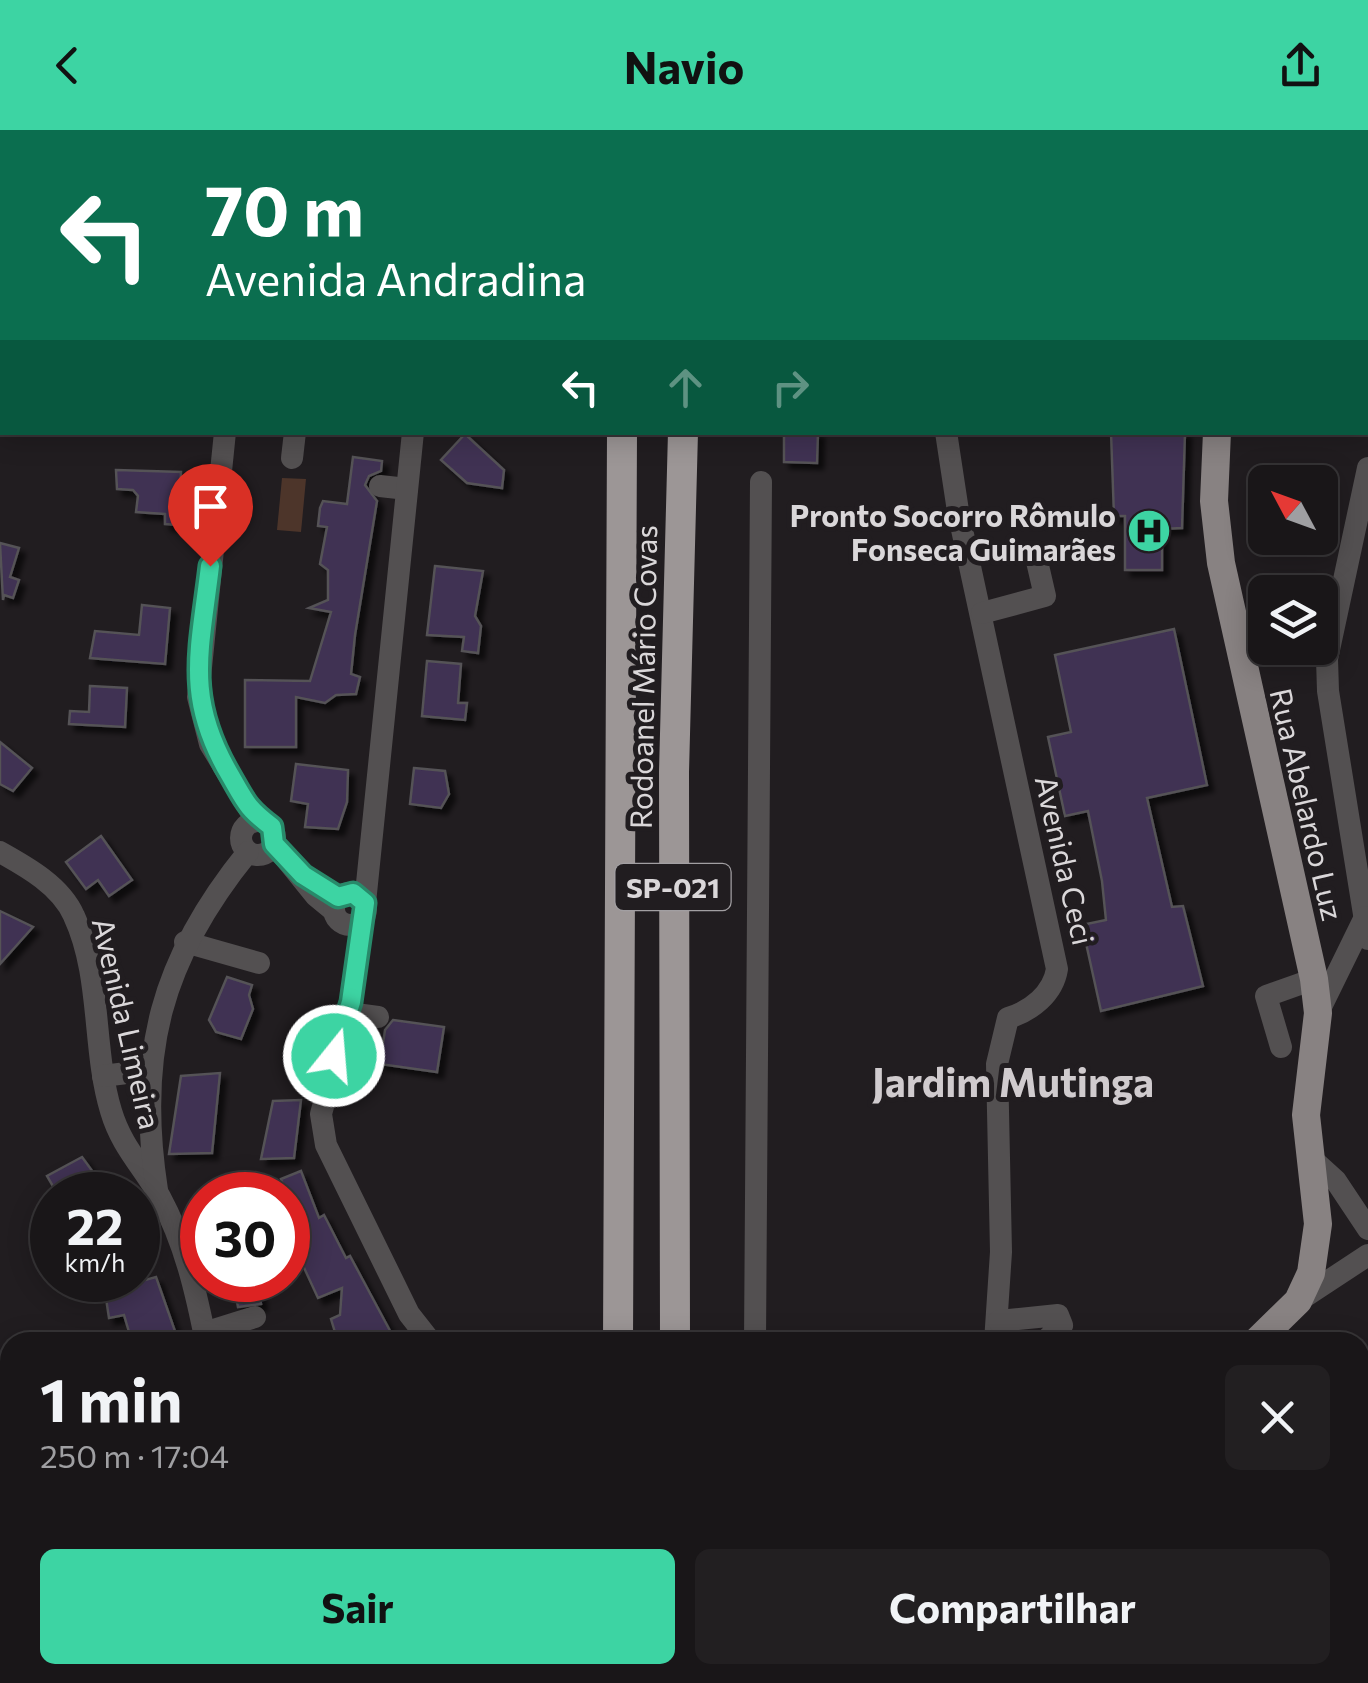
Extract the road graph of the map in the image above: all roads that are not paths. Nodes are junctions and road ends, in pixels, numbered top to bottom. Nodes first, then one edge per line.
1 (225, 435) edge
2 (295, 435) edge
3 (413, 435) edge
4 (622, 435) edge
5 (683, 435) edge
6 (946, 435) edge
7 (1217, 435) edge
8 (292, 458) dead end
9 (1368, 468) edge
10 (761, 482) dead end
11 (380, 486) dead end
12 (407, 489) junction
13 (1036, 557) dead end
14 (982, 613) junction
15 (256, 820) junction
16 (274, 844) junction
17 (0, 852) edge
18 (248, 852) junction
19 (348, 908) junction
20 (1366, 928) edge
21 (185, 942) junction
22 (1357, 956) edge
23 (259, 963) dead end
24 (1314, 978) junction
25 (1318, 1013) junction
26 (348, 1014) junction
27 (378, 1017) dead end
28 (1281, 1046) dead end
29 (150, 1070) junction
30 (103, 1076) junction
31 (1314, 1161) junction
32 (143, 1172) edge
33 (155, 1172) edge
34 (160, 1197) edge
35 (1368, 1229) edge
36 (1360, 1262) edge
37 (1311, 1273) junction
38 (1298, 1301) junction
39 (255, 1317) dead end
40 (204, 1332) edge
41 (219, 1332) edge
42 (423, 1332) edge
43 (618, 1332) edge
44 (674, 1332) edge
45 (755, 1332) edge
46 (997, 1332) edge
47 (1055, 1332) edge
48 (1266, 1332) edge

1 - 15 street
2 - 8 street
3 - 12 street
4 - 43 highway, Rodoanel Mário Covas / SP-021
5 - 44 highway, Rodoanel Mário Covas / SP-021
6 - 14 street, Avenida Ceci
7 - 24 main road, Rua Abelardo Luz
9 - 20 street
10 - 45 street
11 - 12 street
12 - 19 street
13 - 14 street
14 - 46 street, Avenida Ceci
15 - 16 street
15 - 18 street
16 - 18 street
16 - 19 street
17 - 30 street, Avenida Limeira
18 - 21 street
19 - 26 street
20 - 22 street, Rua Abelardo Luz
21 - 23 street
21 - 29 street
22 - 25 street, Rua Abelardo Luz
24 - 25 main road, Rua Abelardo Luz
24 - 28 street
25 - 31 main road, Rua Abelardo Luz
26 - 27 street
26 - 42 street
29 - 30 street
29 - 33 street
30 - 32 street, Avenida Limeira
31 - 35 street
31 - 37 main road, Rua Abelardo Luz
34 - 40 street, Avenida Limeira
36 - 37 street
36 - 38 street
37 - 38 main road, Rua Abelardo Luz
38 - 48 main road
39 - 41 street
46 - 47 street

